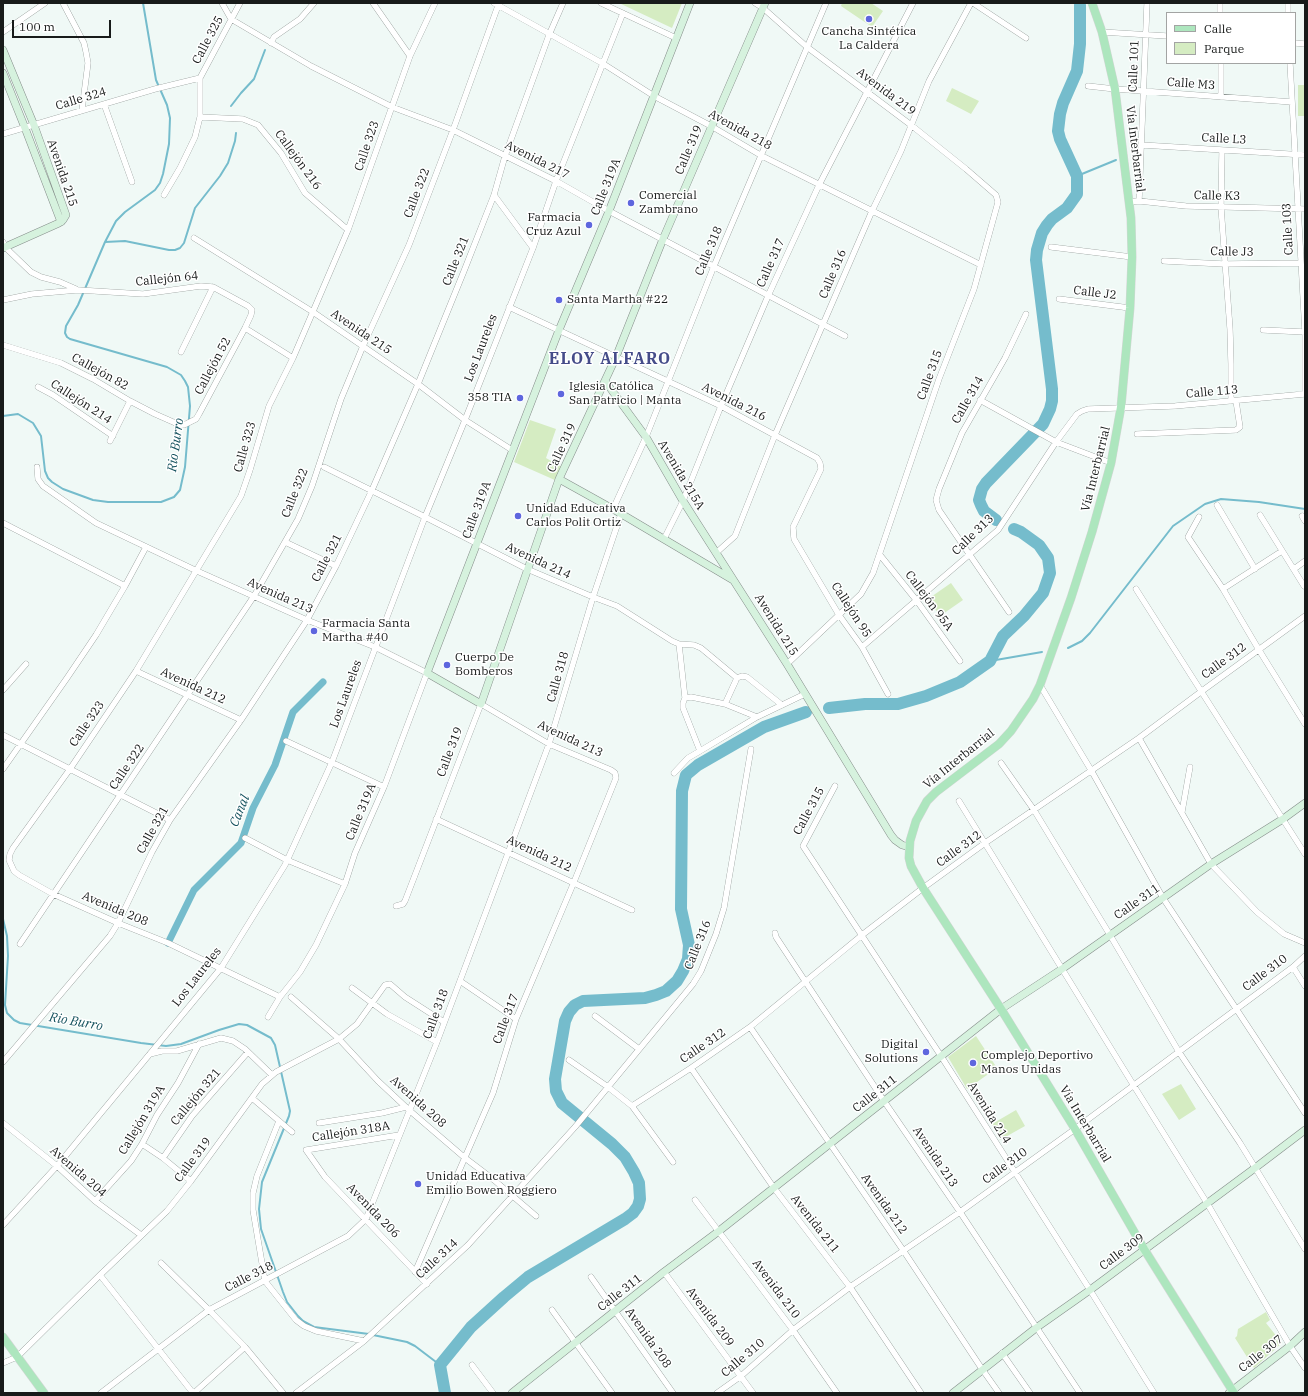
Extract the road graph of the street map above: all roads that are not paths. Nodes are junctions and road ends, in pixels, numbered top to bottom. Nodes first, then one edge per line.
1 (45, 3) edge
2 (63, 3) edge
3 (222, 3) edge
4 (240, 3) edge
5 (314, 3) edge
6 (374, 3) edge
7 (435, 3) edge
8 (563, 3) edge
9 (601, 3) edge
10 (690, 3) edge
11 (755, 3) edge
12 (826, 3) edge
13 (913, 3) edge
14 (972, 3) edge
15 (1092, 3) edge
16 (1147, 3) edge
17 (497, 4) edge
18 (764, 6) edge
19 (623, 13) junction
20 (231, 19) junction
21 (3, 32) edge
22 (1102, 32) junction
23 (549, 34) junction
24 (1146, 34) junction
25 (1166, 36) edge
26 (676, 38) junction
27 (1026, 38) dead end
28 (271, 43) junction
29 (807, 47) junction
30 (3, 50) edge
31 (410, 56) junction
32 (602, 64) junction
33 (1221, 64) edge
34 (1290, 64) edge
35 (3, 73) edge
36 (200, 78) junction
37 (166, 86) joint
38 (1088, 86) dead end
39 (1115, 89) junction
40 (1144, 91) junction
41 (867, 92) junction
42 (654, 96) junction
43 (1221, 97) junction
44 (1292, 102) junction
45 (104, 104) junction
46 (392, 107) junction
47 (82, 110) junction
48 (200, 116) junction
49 (34, 125) junction
50 (911, 125) junction
51 (711, 126) junction
52 (25, 128) junction
53 (453, 130) junction
54 (3, 134) edge
55 (1142, 145) junction
56 (1222, 150) junction
57 (1296, 154) junction
58 (1305, 155) edge
59 (504, 156) junction
60 (762, 156) junction
61 (556, 180) junction
62 (132, 182) dead end
63 (819, 185) junction
64 (164, 195) dead end
65 (494, 195) junction
66 (1139, 201) junction
67 (998, 202) joint
68 (1129, 202) junction
69 (1222, 207) junction
70 (1298, 208) junction
71 (1305, 209) edge
72 (609, 211) junction
73 (872, 211) junction
74 (61, 222) junction
75 (348, 230) junction
76 (194, 238) dead end
77 (663, 239) junction
78 (4, 246) edge
79 (1051, 247) dead end
80 (533, 248) junction
81 (1132, 257) junction
82 (1164, 261) dead end
83 (1300, 263) junction
84 (1224, 264) junction
85 (981, 265) junction
86 (714, 266) junction
87 (213, 287) junction
88 (78, 290) junction
89 (768, 296) junction
90 (1058, 299) dead end
91 (3, 300) edge
92 (509, 307) junction
93 (1130, 308) junction
94 (252, 310) joint
95 (313, 312) junction
96 (1026, 314) dead end
97 (823, 325) junction
98 (245, 328) junction
99 (558, 330) junction
100 (1263, 330) dead end
101 (1305, 332) edge
102 (845, 336) dead end
103 (3, 345) edge
104 (363, 346) junction
105 (181, 352) dead end
106 (616, 357) junction
107 (293, 358) junction
108 (605, 381) junction
109 (668, 381) junction
110 (418, 384) junction
111 (38, 387) dead end
112 (1305, 394) edge
113 (980, 400) junction
114 (1234, 401) junction
115 (130, 402) junction
116 (721, 406) junction
117 (1121, 407) junction
118 (465, 420) junction
119 (184, 425) joint
120 (1137, 434) dead end
121 (775, 435) junction
122 (646, 437) junction
123 (1056, 442) junction
124 (512, 450) junction
125 (1111, 463) junction
126 (37, 467) dead end
127 (324, 467) dead end
128 (559, 479) junction
129 (372, 490) junction
130 (683, 501) junction
131 (1217, 505) dead end
132 (614, 509) junction
133 (621, 514) junction
134 (1260, 515) dead end
135 (425, 517) junction
136 (1199, 517) dead end
137 (3, 523) edge
138 (664, 539) junction
139 (794, 540) joint
140 (285, 542) junction
141 (476, 544) junction
142 (146, 547) junction
143 (1282, 550) junction
144 (716, 552) junction
145 (970, 555) junction
146 (880, 556) junction
147 (1305, 561) edge
148 (336, 566) junction
149 (1294, 568) junction
150 (527, 569) junction
151 (1255, 569) junction
152 (197, 571) junction
153 (735, 582) junction
154 (125, 586) junction
155 (1304, 586) edge
156 (1136, 589) dead end
157 (1223, 590) junction
158 (254, 596) junction
159 (593, 597) junction
160 (917, 601) junction
161 (1008, 612) dead end
162 (839, 615) junction
163 (1305, 616) edge
164 (307, 620) junction
165 (679, 644) junction
166 (862, 647) junction
167 (375, 648) junction
168 (1258, 650) junction
169 (960, 661) dead end
170 (26, 664) dead end
171 (787, 664) junction
172 (136, 671) junction
173 (427, 673) junction
174 (737, 678) junction
175 (1040, 685) junction
176 (3, 690) edge
177 (1202, 690) junction
178 (805, 694) junction
179 (888, 694) dead end
180 (188, 696) junction
181 (685, 698) junction
182 (481, 704) junction
183 (725, 704) junction
184 (782, 705) junction
185 (757, 717) junction
186 (241, 720) junction
187 (1305, 724) edge
188 (3, 735) edge
189 (1139, 738) junction
190 (286, 741) dead end
191 (22, 744) junction
192 (549, 744) junction
193 (751, 749) dead end
194 (700, 751) junction
195 (332, 762) junction
196 (1001, 763) dead end
197 (1190, 768) dead end
198 (3, 769) edge
199 (70, 769) junction
200 (1091, 770) junction
201 (615, 773) joint
202 (674, 773) dead end
203 (835, 786) dead end
204 (384, 787) junction
205 (121, 796) junction
206 (959, 801) dead end
207 (1305, 803) edge
208 (1034, 810) junction
209 (1182, 813) junction
210 (436, 819) junction
211 (1283, 819) junction
212 (170, 820) junction
213 (245, 838) dead end
214 (985, 843) junction
215 (803, 846) joint
216 (909, 847) junction
217 (510, 853) junction
218 (1305, 854) edge
219 (9, 860) joint
220 (287, 860) junction
221 (1211, 864) junction
222 (574, 882) junction
223 (345, 884) junction
224 (923, 888) junction
225 (53, 894) junction
226 (1163, 898) junction
227 (396, 906) dead end
228 (632, 910) dead end
229 (118, 923) junction
230 (775, 933) dead end
231 (1110, 935) junction
232 (862, 936) junction
233 (1305, 943) edge
234 (20, 944) dead end
235 (1305, 956) edge
236 (1293, 967) junction
237 (221, 968) junction
238 (1062, 969) junction
239 (460, 981) junction
240 (805, 981) junction
241 (1305, 986) edge
242 (352, 988) dead end
243 (280, 997) junction
244 (291, 997) dead end
245 (372, 1004) junction
246 (1001, 1009) junction
247 (1235, 1009) junction
248 (595, 1016) dead end
249 (268, 1017) dead end
250 (516, 1019) junction
251 (444, 1022) junction
252 (750, 1028) junction
253 (339, 1039) junction
254 (437, 1042) junction
255 (199, 1044) junction
256 (639, 1049) junction
257 (152, 1052) junction
258 (248, 1052) junction
259 (1179, 1052) junction
260 (941, 1056) junction
261 (569, 1060) dead end
262 (3, 1062) edge
263 (691, 1068) junction
264 (274, 1074) junction
265 (1134, 1086) junction
266 (608, 1087) junction
267 (252, 1098) junction
268 (884, 1101) junction
269 (632, 1106) junction
270 (408, 1108) junction
271 (1305, 1113) edge
272 (3, 1123) edge
273 (280, 1123) junction
274 (319, 1123) dead end
275 (578, 1124) joint
276 (1075, 1129) junction
277 (1305, 1130) edge
278 (292, 1132) dead end
279 (399, 1135) junction
280 (142, 1144) junction
281 (830, 1144) junction
282 (306, 1150) joint
283 (163, 1158) junction
284 (465, 1158) junction
285 (673, 1162) dead end
286 (57, 1166) junction
287 (1255, 1168) junction
288 (1014, 1173) junction
289 (191, 1181) junction
290 (774, 1188) junction
291 (514, 1196) junction
292 (695, 1200) dead end
293 (95, 1201) junction
294 (1208, 1203) junction
295 (960, 1212) junction
296 (536, 1216) dead end
297 (366, 1220) junction
298 (3, 1225) edge
299 (719, 1231) junction
300 (141, 1235) junction
301 (1144, 1249) junction
302 (1305, 1249) edge
303 (903, 1250) junction
304 (161, 1263) dead end
305 (415, 1272) junction
306 (664, 1272) junction
307 (100, 1275) junction
308 (591, 1278) dead end
309 (268, 1280) junction
310 (427, 1284) junction
311 (850, 1287) junction
312 (1090, 1290) junction
313 (209, 1310) junction
314 (552, 1310) dead end
315 (615, 1311) junction
316 (1036, 1328) junction
317 (793, 1330) junction
318 (1305, 1332) edge
319 (3, 1338) edge
320 (364, 1341) junction
321 (576, 1342) junction
322 (1290, 1346) junction
323 (245, 1347) junction
324 (158, 1350) junction
325 (1002, 1353) junction
326 (16, 1357) junction
327 (3, 1363) edge
328 (472, 1365) dead end
329 (1305, 1368) edge
330 (982, 1369) junction
331 (741, 1376) junction
332 (1232, 1392) edge
333 (44, 1393) edge
334 (101, 1393) edge
335 (194, 1393) edge
336 (282, 1393) edge
337 (296, 1393) edge
338 (493, 1393) edge
339 (512, 1393) edge
340 (612, 1393) edge
341 (673, 1393) edge
342 (717, 1393) edge
343 (753, 1393) edge
344 (837, 1393) edge
345 (921, 1393) edge
346 (953, 1393) edge
347 (1000, 1393) edge
348 (1030, 1393) edge
349 (1080, 1393) edge
350 (1154, 1393) edge

1 - 21 street
2 - 47 street
3 - 20 street, Avenida 217
4 - 20 street, Calle 325
5 - 28 street
6 - 31 street
7 - 31 street, Calle 323
8 - 23 street, Calle 321
9 - 19 street
10 - 26 street, Calle 319A
11 - 18 street, Avenida 219
12 - 29 street, Calle 318
13 - 41 street, Calle 317
14 - 27 street
14 - 50 street, Calle 316
15 - 22 main road, Vía Interbarrial
16 - 24 street, Calle 101
17 - 23 street, Avenida 218
17 - 53 street, Calle 322
18 - 29 street, Avenida 219
18 - 51 street, Calle 319
19 - 26 street
19 - 32 street, Los Laureles
20 - 28 street, Avenida 217
20 - 36 street, Calle 325
22 - 24 street
22 - 39 main road, Vía Interbarrial
23 - 32 street, Avenida 218
23 - 59 street, Calle 321
24 - 25 street
24 - 40 street, Calle 101
26 - 42 street, Calle 319A
28 - 46 street, Avenida 217
29 - 41 street, Avenida 219
29 - 60 street, Calle 318
30 - 49 street, Avenida 215
31 - 46 street, Calle 323
32 - 42 street, Avenida 218
32 - 61 street, Los Laureles
33 - 43 street
34 - 44 street, Calle 103
35 - 52 street, Avenida 215
36 - 37 street, Calle 325
36 - 48 street
37 - 45 street, Calle 324
38 - 39 street, Calle M3
39 - 40 street, Calle M3
39 - 68 main road, Vía Interbarrial
40 - 43 street, Calle M3
40 - 55 street, Calle 101
41 - 50 street, Avenida 219
41 - 63 street, Calle 317
42 - 51 street, Avenida 218
42 - 72 street, Calle 319A
43 - 44 street, Calle M3
44 - 57 street, Calle 103
45 - 47 street, Calle 324
45 - 62 street
46 - 53 street, Avenida 217
46 - 75 street, Calle 323
47 - 49 street, Calle 324
48 - 64 street
48 - 75 street, Callejón 216
49 - 52 street, Calle 324
49 - 74 street, Avenida 215
50 - 67 street, Avenida 219
50 - 73 street, Calle 316
51 - 60 street, Avenida 218
51 - 77 street, Calle 319
52 - 54 street, Calle 324
52 - 74 street, Avenida 215
53 - 59 street, Avenida 217
53 - 104 street, Calle 322
55 - 56 street, Calle L3
55 - 66 street, Calle 101
56 - 57 street, Calle L3
56 - 69 street
57 - 58 street, Calle L3
57 - 70 street, Calle 103
59 - 61 street, Avenida 217
59 - 65 street, Calle 321
60 - 63 street, Avenida 218
60 - 86 street, Calle 318
61 - 72 street, Avenida 217
61 - 80 street, Los Laureles
63 - 73 street, Avenida 218
63 - 89 street, Calle 317
65 - 80 street
65 - 110 street, Calle 321
66 - 68 street, Calle K3
66 - 69 street, Calle K3
67 - 85 street, Calle 315
68 - 81 main road, Vía Interbarrial
69 - 70 street, Calle K3
69 - 84 street
70 - 71 street, Calle K3
70 - 83 street, Calle 103
72 - 77 street, Avenida 217
72 - 99 street, Calle 319A
73 - 85 street, Avenida 218
73 - 97 street, Calle 316
74 - 78 street
75 - 95 street, Calle 323
76 - 95 street, Avenida 215
77 - 86 street, Avenida 217
77 - 106 street, Calle 319
78 - 88 street
79 - 81 street
80 - 92 street, Los Laureles
81 - 93 main road, Vía Interbarrial
82 - 84 street, Calle J3
83 - 84 street, Calle J3
83 - 101 street, Calle 103
84 - 114 street
85 - 146 street, Calle 315
86 - 89 street, Avenida 217
86 - 109 street, Calle 318
87 - 88 street, Callejón 64
87 - 94 street, Callejón 64
87 - 105 street
88 - 91 street, Callejón 64
89 - 97 street, Avenida 217
89 - 116 street, Calle 317
90 - 93 street, Calle J2
92 - 99 street, Avenida 216
92 - 118 street, Los Laureles
93 - 117 main road, Vía Interbarrial
94 - 98 street, Callejón 52
95 - 104 street, Avenida 215
95 - 107 street, Calle 323
96 - 113 street, Calle 314
97 - 102 street, Avenida 217
97 - 121 street, Calle 316
98 - 107 street
98 - 119 street, Callejón 52
99 - 106 street, Avenida 216
99 - 124 street, Calle 319A
100 - 101 street
101 - 112 street, Calle 103
103 - 115 street, Callejón 82
104 - 110 street, Avenida 215
104 - 140 street, Calle 322
106 - 108 street, Calle 319
106 - 109 street, Avenida 216
107 - 152 street, Calle 323
108 - 122 street, Avenida 215A
108 - 128 street, Calle 319
109 - 116 street, Avenida 216
109 - 122 street, Calle 318
110 - 118 street, Avenida 215
110 - 129 street, Calle 321
111 - 115 street, Callejón 214
112 - 114 street, Calle 113
113 - 123 street
113 - 145 street, Calle 314
114 - 117 street, Calle 113
114 - 120 street
115 - 119 street, Callejón 82
116 - 121 street, Avenida 216
116 - 130 street, Calle 317
117 - 123 street, Calle 313
117 - 125 main road, Vía Interbarrial
118 - 124 street, Avenida 215
118 - 135 street, Los Laureles
121 - 139 street, Avenida 216
121 - 144 street, Calle 316
122 - 130 street, Avenida 215A
122 - 132 street, Calle 318
123 - 125 street
123 - 145 street, Calle 313
124 - 141 street, Calle 319A
125 - 175 main road, Vía Interbarrial
126 - 142 street, Avenida 213
127 - 129 street, Avenida 214
128 - 132 street, Avenida 215
128 - 150 street, Calle 319
129 - 135 street, Avenida 214
129 - 148 street, Calle 321
130 - 138 street, Calle 317
130 - 144 street, Avenida 215A
131 - 151 street
132 - 133 street, Avenida 215
133 - 138 street, Avenida 215
133 - 159 street, Calle 318
134 - 143 street
135 - 141 street, Avenida 214
135 - 167 street, Los Laureles
136 - 157 street
137 - 154 street
138 - 153 street, Avenida 215
139 - 162 street, Callejón 95
140 - 148 street
140 - 158 street, Calle 322
141 - 150 street, Avenida 214
141 - 173 street, Calle 319A
142 - 152 street, Avenida 213
142 - 154 street
143 - 149 street
143 - 151 street
144 - 153 street, Avenida 215A
145 - 160 street, Calle 313
145 - 161 street
146 - 160 street, Callejón 95A
146 - 162 street, Calle 315
147 - 149 street
148 - 164 street, Calle 321
149 - 155 street
150 - 159 street, Avenida 214
150 - 182 street, Calle 319
151 - 157 street
152 - 158 street, Avenida 213
152 - 172 street, Calle 323
153 - 171 street, Avenida 215
154 - 191 street
156 - 177 street
157 - 168 street
158 - 164 street, Avenida 213
158 - 180 street, Calle 322
159 - 165 street, Avenida 214
159 - 192 street, Calle 318
160 - 166 street, Calle 313
160 - 169 street, Callejón 95A
162 - 166 street, Callejón 95
162 - 171 street, Calle 315
163 - 168 street, Calle 312
164 - 167 street, Avenida 213
164 - 186 street, Calle 321
165 - 174 street, Avenida 214
165 - 181 street
166 - 179 street, Callejón 95
167 - 173 street, Avenida 213
167 - 195 street, Los Laureles
168 - 177 street, Calle 312
168 - 187 street
170 - 176 street
171 - 178 street, Avenida 215
172 - 180 street, Avenida 212
172 - 199 street, Calle 323
173 - 182 street, Avenida 213
173 - 204 street, Calle 319A
174 - 183 street
174 - 184 street
175 - 200 street
175 - 216 main road, Vía Interbarrial
177 - 189 street, Calle 312
177 - 211 street
178 - 184 street
178 - 216 street, Avenida 215
180 - 186 street, Avenida 212
180 - 205 street, Calle 322
181 - 183 street
181 - 194 street
182 - 192 street, Avenida 213
182 - 210 street, Calle 319
183 - 185 street
184 - 185 street
185 - 194 street
186 - 212 street, Calle 321
188 - 191 street
189 - 200 street, Calle 312
189 - 209 street
190 - 195 street
191 - 198 street
191 - 199 street
192 - 201 street, Avenida 213
192 - 217 street, Calle 318
193 - 256 street, Calle 316
194 - 202 street
195 - 204 street
195 - 220 street, Los Laureles
196 - 208 street
197 - 209 street
199 - 205 street
199 - 219 street, Calle 323
200 - 208 street, Calle 312
200 - 226 street
201 - 222 street, Calle 317
203 - 215 street, Calle 315
204 - 223 street, Calle 319A
205 - 212 street
205 - 225 street, Calle 322
206 - 214 street
207 - 211 street, Calle 311
208 - 214 street, Calle 312
208 - 231 street
209 - 221 street
210 - 217 street, Avenida 212
210 - 227 street, Calle 319
211 - 218 street
211 - 221 street, Calle 311
212 - 229 street, Calle 321
213 - 220 street
214 - 224 street, Calle 312
214 - 238 street
215 - 232 street, Avenida 214
216 - 224 main road, Vía Interbarrial
217 - 222 street, Avenida 212
217 - 239 street, Calle 318
219 - 225 street, Avenida 208
220 - 223 street
220 - 237 street, Los Laureles
221 - 226 street, Calle 311
221 - 233 street
222 - 228 street, Avenida 212
222 - 250 street, Calle 317
223 - 243 street, Calle 319A
224 - 232 street, Calle 312
224 - 246 main road, Vía Interbarrial
225 - 229 street, Avenida 208
225 - 234 street, Calle 322
226 - 231 street, Calle 311
226 - 247 street
229 - 237 street, Avenida 208
229 - 262 street, Calle 321
230 - 240 street, Avenida 213
231 - 238 street, Calle 311
231 - 259 street
232 - 240 street, Calle 312
232 - 260 street, Avenida 214
235 - 236 street, Calle 310
236 - 241 street
236 - 247 street, Calle 310
237 - 243 street, Avenida 208
237 - 257 street, Los Laureles
238 - 246 street, Calle 311
238 - 265 street
239 - 250 street
239 - 251 street, Calle 318
240 - 252 street, Calle 312
240 - 268 street, Avenida 213
242 - 245 street
243 - 249 street, Calle 319A
244 - 253 street, Avenida 208
245 - 251 street, Calle 319
245 - 253 street, Calle 319
245 - 254 street
246 - 260 street, Calle 311
246 - 276 main road, Vía Interbarrial
247 - 259 street, Calle 310
247 - 271 street
248 - 256 street
250 - 284 street, Calle 317
251 - 254 street, Calle 318
252 - 263 street, Calle 312
252 - 281 street, Avenida 212
253 - 264 street, Calle 319
253 - 270 street, Avenida 208
254 - 270 street, Calle 318
255 - 257 street
255 - 258 street
255 - 280 street, Callejón 319A
256 - 266 street, Calle 316
257 - 286 street, Los Laureles
258 - 264 street
258 - 283 street, Callejón 321
259 - 265 street, Calle 310
259 - 287 street
260 - 268 street, Calle 311
260 - 288 street, Avenida 214
261 - 266 street
263 - 269 street, Calle 312
263 - 290 street, Avenida 211
264 - 267 street, Calle 319
265 - 276 street, Calle 310
265 - 294 street
266 - 269 street
266 - 275 street, Calle 316
267 - 273 street
267 - 289 street, Calle 319
268 - 281 street, Calle 311
268 - 295 street, Avenida 213
269 - 285 street
270 - 274 street
270 - 279 street, Calle 318
270 - 284 street, Avenida 208
272 - 286 street, Avenida 204
273 - 278 street
273 - 309 street
275 - 291 street, Calle 314
276 - 288 street, Calle 310
276 - 301 main road, Vía Interbarrial
277 - 287 street, Calle 309
279 - 282 street, Callejón 318A
279 - 297 street, Calle 318
280 - 283 street
280 - 293 street, Callejón 319A
281 - 290 street, Calle 311
281 - 303 street, Avenida 212
282 - 297 street, Avenida 206
283 - 289 street
284 - 291 street, Avenida 208
284 - 305 street, Calle 317
286 - 293 street, Avenida 204
286 - 298 street, Los Laureles
287 - 294 street, Calle 309
287 - 302 street
288 - 295 street, Calle 310
288 - 312 street, Avenida 214
289 - 300 street, Calle 319
290 - 299 street, Calle 311
290 - 311 street, Avenida 211
291 - 296 street, Avenida 208
291 - 310 street, Calle 314
292 - 299 street, Avenida 210
293 - 300 street, Avenida 204
294 - 301 street, Calle 309
294 - 322 street
295 - 303 street, Calle 310
295 - 316 street, Avenida 213
297 - 305 street, Avenida 206
297 - 309 street, Calle 318
299 - 306 street, Calle 311
299 - 317 street, Avenida 210
300 - 307 street, Calle 319
301 - 312 street, Calle 309
301 - 332 main road, Vía Interbarrial
303 - 311 street, Calle 310
303 - 330 street, Avenida 212
304 - 313 street
305 - 310 street, Avenida 206
306 - 315 street, Calle 311
306 - 331 street, Avenida 209
307 - 324 street
307 - 326 street, Calle 319
308 - 315 street, Avenida 208
309 - 313 street, Calle 318
309 - 320 street
310 - 320 street, Calle 314
311 - 317 street, Calle 310
311 - 345 street, Avenida 211
312 - 316 street, Calle 309
312 - 350 street, Avenida 214
313 - 323 street
313 - 324 street, Calle 318
314 - 321 street
315 - 321 street, Calle 311
315 - 341 street, Avenida 208
316 - 325 street, Calle 309
316 - 349 street, Avenida 213
317 - 331 street, Calle 310
317 - 344 street, Avenida 210
318 - 322 street, Calle 307
319 - 326 main road
320 - 337 street, Calle 314
321 - 339 street, Calle 311
321 - 340 street
322 - 329 street
322 - 332 street, Calle 307
323 - 335 street
323 - 336 street
324 - 334 street, Calle 318
324 - 335 street
325 - 330 street, Calle 309
325 - 348 street
326 - 327 street, Calle 319
326 - 333 main road
328 - 338 street
330 - 346 street, Calle 309
330 - 347 street, Avenida 212
331 - 342 street, Calle 310
331 - 343 street, Avenida 209

